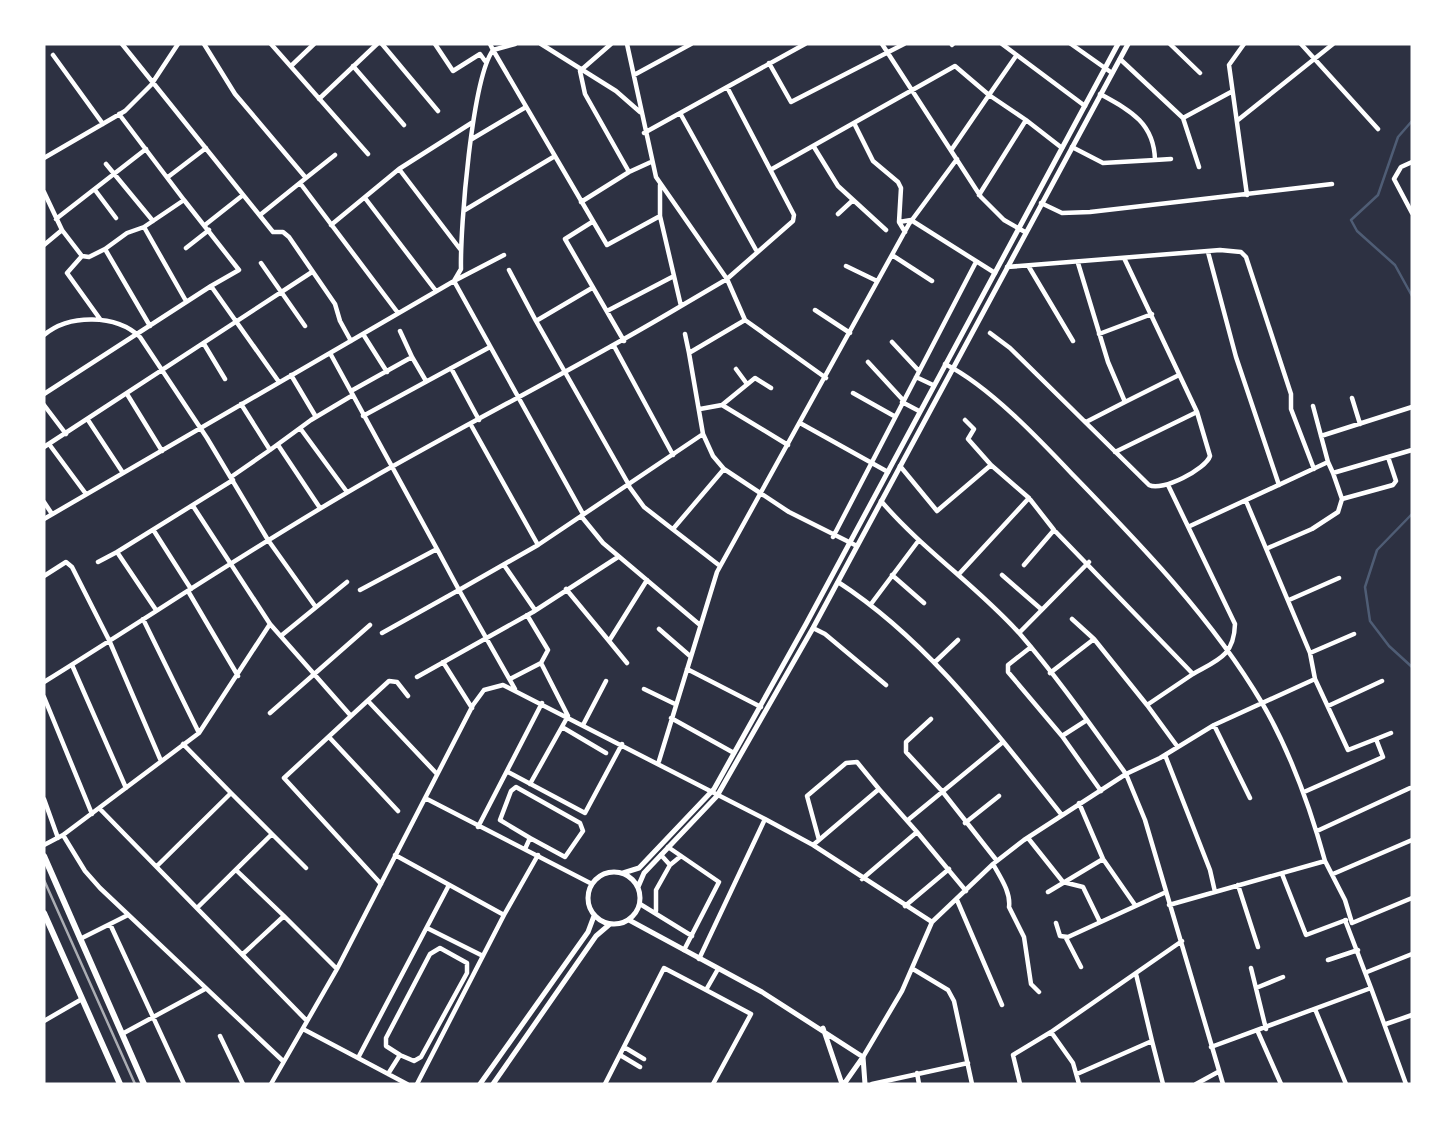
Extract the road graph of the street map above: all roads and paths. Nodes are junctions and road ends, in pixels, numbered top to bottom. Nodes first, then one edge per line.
1 (122, 44) edge
2 (178, 44) edge
3 (204, 44) edge
4 (271, 44) edge
5 (314, 44) edge
6 (380, 44) edge
7 (435, 44) edge
8 (489, 44) edge
9 (515, 44) edge
10 (541, 44) edge
11 (611, 44) edge
12 (627, 44) edge
13 (691, 44) edge
14 (805, 44) edge
15 (882, 44) edge
16 (904, 44) edge
17 (1002, 44) edge
18 (1071, 44) edge
19 (1118, 44) edge
20 (1128, 44) edge
21 (1170, 44) edge
22 (1244, 44) edge
23 (1301, 44) edge
24 (1333, 44) edge
25 (493, 50) junction
26 (888, 54) junction
27 (53, 55) dead end
28 (1016, 56) junction
29 (1120, 59) junction
30 (1315, 59) junction
31 (485, 61) junction
32 (769, 63) junction
33 (290, 66) junction
34 (353, 66) junction
35 (1105, 68) junction
36 (580, 71) junction
37 (1112, 73) junction
38 (1200, 73) dead end
39 (634, 75) junction
40 (153, 82) junction
41 (727, 87) junction
42 (913, 92) junction
43 (1231, 92) junction
44 (1100, 94) junction
45 (989, 95) junction
46 (318, 99) junction
47 (1085, 106) junction
48 (526, 107) junction
49 (438, 111) dead end
50 (680, 113) junction
51 (119, 114) junction
52 (642, 114) junction
53 (1183, 118) junction
54 (1026, 120) junction
55 (1238, 120) junction
56 (474, 122) junction
57 (103, 124) junction
58 (404, 125) dead end
59 (855, 125) junction
60 (1378, 128) dead end
61 (645, 133) junction
62 (472, 139) junction
63 (1071, 146) junction
64 (814, 147) junction
65 (206, 148) junction
66 (1062, 148) junction
67 (146, 149) junction
68 (952, 149) junction
69 (369, 154) dead end
70 (335, 155) dead end
71 (555, 156) junction
72 (44, 158) edge
73 (957, 159) junction
74 (1171, 159) dead end
75 (1155, 160) junction
76 (651, 162) junction
77 (1412, 162) edge
78 (106, 164) dead end
79 (1199, 167) dead end
80 (399, 169) junction
81 (772, 169) junction
82 (629, 172) junction
83 (114, 175) junction
84 (168, 177) junction
85 (306, 178) junction
86 (300, 183) junction
87 (1332, 184) dead end
88 (660, 185) junction
89 (96, 190) junction
90 (44, 192) edge
91 (243, 195) junction
92 (979, 195) junction
93 (1247, 195) junction
94 (365, 198) junction
95 (184, 200) junction
96 (852, 201) junction
97 (581, 202) junction
98 (1041, 202) junction
99 (465, 210) junction
100 (1412, 213) edge
101 (838, 214) dead end
102 (260, 215) junction
103 (660, 216) junction
104 (116, 218) dead end
105 (56, 219) junction
106 (911, 220) junction
107 (153, 221) junction
108 (592, 222) junction
109 (899, 222) junction
110 (331, 225) junction
111 (144, 227) junction
112 (207, 228) junction
113 (62, 229) junction
114 (886, 230) dead end
115 (1022, 231) junction
116 (905, 232) junction
117 (44, 245) edge
118 (186, 248) dead end
119 (105, 249) junction
120 (461, 251) junction
121 (756, 251) junction
122 (1208, 252) junction
123 (504, 255) dead end
124 (892, 255) junction
125 (82, 256) junction
126 (1125, 260) junction
127 (976, 262) junction
128 (261, 263) dead end
129 (1078, 263) junction
130 (846, 266) dead end
131 (1006, 267) junction
132 (1029, 267) junction
133 (509, 270) dead end
134 (312, 272) junction
135 (995, 273) junction
136 (674, 276) junction
137 (727, 279) junction
138 (454, 281) junction
139 (877, 281) junction
140 (932, 281) dead end
141 (211, 286) junction
142 (592, 288) junction
143 (436, 291) junction
144 (282, 292) junction
145 (186, 301) junction
146 (681, 306) junction
147 (815, 310) dead end
148 (607, 311) junction
149 (398, 313) junction
150 (1152, 314) junction
151 (100, 320) junction
152 (745, 320) junction
153 (536, 321) junction
154 (236, 323) junction
155 (972, 324) junction
156 (150, 326) junction
157 (305, 326) dead end
158 (400, 331) dead end
159 (850, 333) junction
160 (990, 333) dead end
161 (137, 334) junction
162 (363, 334) junction
163 (685, 334) dead end
164 (1099, 334) junction
165 (44, 335) edge
166 (351, 341) junction
167 (624, 341) junction
168 (1073, 341) dead end
169 (892, 342) dead end
170 (204, 344) junction
171 (614, 346) junction
172 (490, 347) junction
173 (330, 353) junction
174 (689, 353) junction
175 (412, 357) junction
176 (868, 362) dead end
177 (945, 364) junction
178 (952, 367) junction
179 (451, 368) junction
180 (163, 369) junction
181 (736, 369) dead end
182 (387, 372) junction
183 (564, 372) junction
184 (918, 374) junction
185 (1179, 375) junction
186 (291, 376) junction
187 (826, 378) junction
188 (225, 379) dead end
189 (426, 381) junction
190 (279, 383) junction
191 (747, 384) junction
192 (933, 385) junction
193 (771, 388) dead end
194 (352, 393) junction
195 (853, 393) dead end
196 (44, 394) edge
197 (127, 394) junction
198 (519, 398) junction
199 (1353, 398) dead end
200 (903, 401) junction
201 (1125, 402) junction
202 (241, 404) junction
203 (44, 405) edge
204 (722, 405) junction
205 (1313, 406) dead end
206 (1412, 408) edge
207 (699, 409) junction
208 (919, 411) junction
209 (1197, 412) junction
210 (363, 416) junction
211 (894, 416) junction
212 (316, 417) junction
213 (88, 420) junction
214 (479, 420) junction
215 (965, 420) dead end
216 (1086, 422) junction
217 (800, 424) junction
218 (1360, 424) junction
219 (471, 425) junction
220 (200, 428) junction
221 (300, 428) junction
222 (66, 434) junction
223 (703, 434) junction
224 (1321, 436) junction
225 (278, 445) junction
226 (788, 445) junction
227 (46, 446) edge
228 (162, 450) junction
229 (270, 450) junction
230 (1412, 450) edge
231 (1115, 452) junction
232 (673, 455) junction
233 (1388, 457) junction
234 (871, 462) junction
235 (1328, 462) junction
236 (990, 465) junction
237 (899, 466) junction
238 (391, 468) junction
239 (724, 469) junction
240 (1314, 469) junction
241 (888, 472) junction
242 (123, 473) junction
243 (1333, 473) junction
244 (232, 478) junction
245 (628, 485) junction
246 (1168, 485) junction
247 (1279, 485) junction
248 (347, 492) junction
249 (763, 493) junction
250 (86, 495) junction
251 (1029, 498) junction
252 (1342, 499) junction
253 (881, 500) junction
254 (1246, 501) junction
255 (44, 502) edge
256 (193, 506) junction
257 (320, 508) junction
258 (52, 514) junction
259 (582, 515) junction
260 (44, 519) edge
261 (1190, 526) junction
262 (673, 529) junction
263 (1054, 530) junction
264 (155, 531) junction
265 (833, 537) junction
266 (268, 540) junction
267 (919, 540) junction
268 (849, 544) junction
269 (538, 545) junction
270 (857, 545) junction
271 (1268, 548) junction
272 (437, 549) junction
273 (117, 552) junction
274 (618, 557) junction
275 (98, 562) dead end
276 (1089, 562) junction
277 (232, 563) junction
278 (504, 565) junction
279 (1024, 565) dead end
280 (720, 566) junction
281 (960, 574) junction
282 (892, 575) junction
283 (1002, 575) dead end
284 (44, 576) edge
285 (1339, 578) dead end
286 (647, 580) junction
287 (348, 582) dead end
288 (838, 582) junction
289 (566, 589) junction
290 (189, 590) junction
291 (360, 590) dead end
292 (459, 590) junction
293 (1289, 600) junction
294 (924, 603) dead end
295 (872, 604) junction
296 (315, 606) junction
297 (1041, 609) junction
298 (156, 610) junction
299 (535, 610) junction
300 (527, 615) junction
301 (142, 619) junction
302 (1072, 619) dead end
303 (270, 624) junction
304 (370, 625) dead end
305 (700, 625) junction
306 (813, 628) junction
307 (659, 629) dead end
308 (382, 633) dead end
309 (1019, 633) junction
310 (1354, 634) dead end
311 (282, 635) junction
312 (488, 637) junction
313 (1094, 639) junction
314 (108, 640) junction
315 (958, 640) dead end
316 (609, 641) junction
317 (1031, 648) junction
318 (1228, 652) junction
319 (1310, 653) junction
320 (690, 656) junction
321 (443, 662) junction
322 (935, 662) junction
323 (541, 663) junction
324 (627, 663) dead end
325 (72, 664) junction
326 (687, 669) junction
327 (1050, 673) junction
328 (314, 674) junction
329 (1193, 674) junction
330 (238, 676) junction
331 (416, 677) dead end
332 (510, 679) junction
333 (1315, 679) junction
334 (606, 681) dead end
335 (1382, 681) dead end
336 (44, 682) edge
337 (886, 685) dead end
338 (644, 689) dead end
339 (516, 691) junction
340 (408, 696) dead end
341 (44, 697) edge
342 (368, 701) junction
343 (542, 703) junction
344 (675, 704) junction
345 (1263, 704) junction
346 (1147, 705) junction
347 (1328, 706) junction
348 (472, 708) junction
349 (763, 708) junction
350 (270, 713) dead end
351 (351, 716) junction
352 (568, 716) junction
353 (671, 718) junction
354 (931, 719) dead end
355 (1087, 720) junction
356 (583, 725) junction
357 (1214, 725) junction
358 (562, 727) junction
359 (199, 733) junction
360 (1391, 733) dead end
361 (1062, 736) junction
362 (329, 737) junction
363 (1376, 740) junction
364 (1003, 741) junction
365 (183, 744) junction
366 (622, 744) junction
367 (1177, 746) junction
368 (606, 753) dead end
369 (734, 753) junction
370 (1165, 755) junction
371 (161, 761) junction
372 (659, 761) junction
373 (508, 772) junction
374 (438, 774) junction
375 (1126, 774) junction
376 (530, 784) junction
377 (126, 788) junction
378 (1409, 788) dead end
379 (879, 789) junction
380 (942, 791) junction
381 (1101, 791) junction
382 (1304, 792) junction
383 (231, 793) junction
384 (714, 794) junction
385 (999, 796) dead end
386 (425, 798) junction
387 (1250, 798) dead end
388 (44, 799) edge
389 (1079, 803) junction
390 (99, 808) junction
391 (398, 811) dead end
392 (92, 814) junction
393 (1061, 814) junction
394 (765, 819) junction
395 (908, 820) junction
396 (965, 822) junction
397 (478, 827) junction
398 (1317, 831) junction
399 (917, 832) junction
400 (272, 834) junction
401 (60, 837) junction
402 (530, 838) junction
403 (1028, 838) junction
404 (819, 840) junction
405 (1412, 840) edge
406 (44, 845) edge
407 (813, 845) junction
408 (668, 848) junction
409 (525, 849) junction
410 (395, 855) junction
411 (538, 855) junction
412 (661, 855) junction
413 (44, 856) edge
414 (681, 856) junction
415 (1103, 859) junction
416 (1325, 861) junction
417 (995, 863) junction
418 (670, 865) junction
419 (158, 866) junction
420 (306, 868) dead end
421 (949, 869) junction
422 (236, 870) junction
423 (623, 873) junction
424 (1282, 874) junction
425 (1333, 874) junction
426 (862, 879) junction
427 (1063, 883) junction
428 (381, 884) junction
429 (592, 884) junction
430 (449, 885) junction
431 (1238, 885) junction
432 (638, 887) junction
433 (966, 891) junction
434 (1048, 892) dead end
435 (1215, 892) junction
436 (1164, 893) junction
437 (1412, 898) edge
438 (957, 900) junction
439 (640, 904) junction
440 (905, 905) junction
441 (1135, 905) junction
442 (1169, 905) junction
443 (198, 907) junction
444 (656, 911) junction
445 (44, 913) edge
446 (128, 915) junction
447 (504, 915) junction
448 (284, 916) junction
449 (594, 916) junction
450 (1348, 919) junction
451 (629, 920) junction
452 (932, 922) junction
453 (1100, 922) junction
454 (1056, 923) dead end
455 (110, 924) junction
456 (610, 924) junction
457 (427, 929) junction
458 (692, 936) junction
459 (1066, 938) junction
460 (80, 940) junction
461 (1182, 941) junction
462 (1258, 947) dead end
463 (684, 950) junction
464 (1358, 950) junction
465 (243, 954) junction
466 (1412, 954) edge
467 (483, 956) junction
468 (699, 959) junction
469 (1328, 960) dead end
470 (1081, 967) dead end
471 (1251, 968) dead end
472 (338, 969) junction
473 (718, 969) junction
474 (913, 969) junction
475 (1367, 972) junction
476 (1136, 974) junction
477 (1283, 977) dead end
478 (1256, 988) junction
479 (1371, 988) junction
480 (205, 989) junction
481 (706, 990) junction
482 (1039, 992) dead end
483 (82, 999) junction
484 (1002, 1005) dead end
485 (1315, 1009) junction
486 (1412, 1015) edge
487 (156, 1018) junction
488 (44, 1021) edge
489 (307, 1021) junction
490 (1386, 1024) junction
491 (823, 1028) junction
492 (1266, 1028) junction
493 (303, 1029) junction
494 (1051, 1032) junction
495 (1258, 1032) junction
496 (122, 1034) junction
497 (220, 1036) dead end
498 (1152, 1041) junction
499 (624, 1047) junction
500 (1211, 1047) junction
501 (400, 1055) junction
502 (620, 1055) junction
503 (863, 1057) junction
504 (358, 1058) junction
505 (644, 1059) dead end
506 (283, 1062) junction
507 (968, 1063) junction
508 (640, 1067) dead end
509 (1217, 1072) junction
510 (917, 1073) junction
511 (388, 1074) junction
512 (1077, 1074) junction
513 (120, 1084) edge
514 (144, 1084) edge
515 (184, 1084) edge
516 (243, 1084) edge
517 (271, 1084) edge
518 (407, 1084) edge
519 (416, 1084) edge
520 (480, 1084) edge
521 (493, 1084) edge
522 (605, 1084) edge
523 (713, 1084) edge
524 (843, 1084) edge
525 (865, 1084) edge
526 (872, 1084) edge
527 (919, 1084) edge
528 (972, 1084) edge
529 (1020, 1084) edge
530 (1079, 1084) edge
531 (1163, 1084) edge
532 (1196, 1084) edge
533 (1223, 1084) edge
534 (1281, 1084) edge
535 (1346, 1084) edge
536 (1406, 1084) edge

1 - 40 street
2 - 40 street
3 - 85 street
4 - 33 street
5 - 33 street
6 - 34 street
6 - 49 street
7 - 31 street
8 - 25 street
9 - 25 street
10 - 36 street
11 - 36 street
12 - 39 street
13 - 39 street
14 - 32 street
15 - 26 street
16 - 26 street
17 - 28 street
18 - 35 street
19 - 35 street
20 - 29 street
21 - 38 street
22 - 43 street
23 - 30 street
24 - 30 street
25 - 31 street
25 - 48 street
26 - 32 street
26 - 42 street
27 - 57 street
28 - 45 street
28 - 47 street
29 - 37 street
29 - 53 street
30 - 55 street
30 - 60 street
31 - 56 street
32 - 41 street
33 - 46 street
34 - 46 street
34 - 58 street
35 - 37 street
35 - 47 street
36 - 52 street
36 - 82 street
37 - 44 street
39 - 52 street
40 - 51 street
40 - 65 street
41 - 50 street
41 - 81 street
42 - 45 street
42 - 59 street
42 - 68 street
43 - 53 street
43 - 55 street
44 - 63 street
44 - 75 street
45 - 54 street
45 - 68 street
46 - 69 street
47 - 66 street
48 - 62 street
48 - 71 street
50 - 61 street
50 - 121 street
51 - 57 street
51 - 67 street
52 - 61 street
53 - 79 street
54 - 66 street
54 - 92 street
55 - 93 street
56 - 62 street
56 - 80 street
57 - 72 street
59 - 64 street
59 - 109 street
61 - 76 street
62 - 99 street
63 - 75 street
63 - 98 street
64 - 81 street
64 - 96 street
65 - 84 street
65 - 91 street
66 - 115 street
67 - 83 street
67 - 84 street
68 - 73 street
70 - 85 street
71 - 97 street
71 - 99 street
73 - 92 street
73 - 106 street
74 - 75 street
76 - 82 street
76 - 88 street
77 - 100 street
78 - 83 street
80 - 94 street
80 - 120 street
81 - 121 street
82 - 97 street
83 - 89 street
83 - 107 street
84 - 95 street
85 - 86 street
86 - 102 street
86 - 110 street
87 - 93 street
88 - 103 street
88 - 137 street
89 - 104 street
89 - 105 street
90 - 105 street
91 - 102 street
91 - 112 street
92 - 115 street
93 - 98 street
94 - 110 street
94 - 143 street
95 - 107 street
95 - 112 street
96 - 101 street
96 - 114 street
97 - 108 street
98 - 115 street
99 - 120 street
102 - 134 street
103 - 108 street
103 - 136 street
105 - 113 street
106 - 109 street
106 - 116 street
106 - 127 street
107 - 111 street
108 - 142 street
109 - 116 street
110 - 149 street
111 - 119 street
111 - 145 street
112 - 118 street
112 - 141 street
113 - 117 street
113 - 125 street
115 - 131 street
115 - 135 street
116 - 124 street
119 - 125 street
119 - 156 street
120 - 138 street
121 - 137 street
122 - 126 street
122 - 240 street
122 - 247 street
123 - 138 street
124 - 139 street
124 - 140 street
125 - 151 street
126 - 129 street
126 - 150 street
127 - 135 street
127 - 184 street
128 - 144 street
129 - 132 street
129 - 164 street
130 - 139 street
131 - 132 street
131 - 155 street
132 - 168 street
133 - 153 street
134 - 144 street
134 - 166 street
135 - 155 street
136 - 146 street
136 - 148 street
137 - 146 street
137 - 152 street
138 - 143 street
138 - 172 street
139 - 159 street
141 - 145 street
141 - 154 street
142 - 148 street
142 - 153 street
143 - 149 street
144 - 154 street
144 - 157 street
145 - 156 street
146 - 167 street
147 - 159 street
148 - 167 street
149 - 162 street
150 - 164 street
150 - 185 street
151 - 161 street
151 - 165 street
152 - 174 street
152 - 187 street
153 - 183 street
154 - 170 street
154 - 190 street
155 - 177 street
155 - 178 street
156 - 161 street
158 - 175 street
159 - 187 street
160 - 216 street
161 - 180 street
161 - 196 street
162 - 166 street
162 - 182 street
163 - 174 street
164 - 201 street
166 - 173 street
167 - 171 street
169 - 184 street
170 - 180 street
170 - 188 street
171 - 183 street
171 - 232 street
172 - 179 street
172 - 198 street
173 - 186 street
173 - 194 street
174 - 207 street
175 - 182 street
175 - 189 street
176 - 200 street
177 - 178 street
177 - 192 street
178 - 237 street
178 - 318 street
179 - 189 street
179 - 214 street
180 - 197 street
180 - 220 street
181 - 191 street
182 - 194 street
183 - 198 street
183 - 245 street
184 - 192 street
184 - 200 street
185 - 201 street
185 - 209 street
186 - 190 street
186 - 212 street
187 - 217 street
189 - 210 street
190 - 202 street
191 - 193 street
191 - 204 street
192 - 208 street
194 - 210 street
194 - 212 street
195 - 211 street
197 - 213 street
197 - 228 street
198 - 214 street
198 - 259 street
199 - 218 street
200 - 208 street
200 - 211 street
201 - 216 street
202 - 220 street
202 - 229 street
203 - 222 street
204 - 207 street
204 - 226 street
205 - 224 street
206 - 218 street
207 - 223 street
208 - 241 street
209 - 231 street
209 - 246 street
210 - 238 street
211 - 234 street
212 - 221 street
213 - 222 street
213 - 242 street
214 - 219 street
215 - 236 street
216 - 231 street
217 - 226 street
217 - 234 street
218 - 224 street
219 - 238 street
219 - 269 street
220 - 228 street
220 - 244 street
221 - 225 street
221 - 248 street
222 - 227 street
223 - 232 street
223 - 239 street
224 - 235 street
225 - 229 street
225 - 257 street
226 - 249 street
227 - 250 street
228 - 242 street
229 - 244 street
230 - 233 street
231 - 246 street
232 - 245 street
233 - 243 street
233 - 252 street
234 - 241 street
234 - 265 street
235 - 240 street
235 - 243 street
236 - 237 street
236 - 251 street
237 - 253 street
238 - 248 street
238 - 272 street
239 - 249 street
239 - 262 street
240 - 247 street
241 - 268 street
242 - 250 street
243 - 252 street
244 - 256 street
244 - 266 street
245 - 259 street
245 - 262 street
246 - 261 street
247 - 254 street
248 - 257 street
249 - 265 street
249 - 280 street
250 - 258 street
251 - 263 street
251 - 281 street
252 - 271 street
253 - 267 street
253 - 270 street
254 - 261 street
254 - 271 street
255 - 258 street
256 - 264 street
256 - 277 street
257 - 266 street
258 - 260 street
259 - 269 street
259 - 274 street
261 - 318 street
262 - 280 street
263 - 276 street
263 - 279 street
264 - 273 street
264 - 290 street
265 - 268 street
266 - 277 street
266 - 296 street
267 - 281 street
267 - 282 street
268 - 270 street
268 - 349 street
269 - 278 street
270 - 288 street
271 - 293 street
272 - 291 street
272 - 292 street
273 - 275 street
273 - 298 street
274 - 286 street
274 - 289 street
276 - 297 street
276 - 329 street
277 - 290 street
277 - 303 street
278 - 292 street
278 - 299 street
280 - 305 street
281 - 309 street
282 - 294 street
282 - 295 street
283 - 297 street
284 - 314 street
285 - 293 street
286 - 305 street
286 - 316 street
287 - 296 street
288 - 295 street
288 - 306 street
289 - 299 street
289 - 316 street
290 - 298 street
290 - 330 street
292 - 308 street
292 - 312 street
293 - 319 street
295 - 322 street
296 - 311 street
297 - 309 street
298 - 301 street
299 - 300 street
300 - 312 street
300 - 323 street
301 - 314 street
301 - 359 street
302 - 313 street
303 - 311 street
303 - 330 street
304 - 328 street
305 - 320 street
306 - 337 street
306 - 349 street
307 - 320 street
309 - 317 street
310 - 319 street
311 - 328 street
312 - 321 street
312 - 332 street
313 - 327 street
313 - 346 street
314 - 325 street
314 - 371 street
315 - 322 street
316 - 324 street
317 - 327 street
317 - 361 street
318 - 329 street
318 - 345 street
319 - 333 street
320 - 326 street
321 - 331 street
321 - 348 street
322 - 364 street
323 - 332 street
323 - 352 street
325 - 336 street
325 - 377 street
326 - 344 street
326 - 349 street
327 - 355 street
328 - 350 street
328 - 351 street
329 - 346 street
330 - 359 street
332 - 339 street
333 - 345 street
333 - 347 street
334 - 356 street
335 - 347 street
338 - 344 street
339 - 343 street
339 - 348 street
340 - 342 street
341 - 392 street
342 - 351 street
342 - 374 street
343 - 352 street
343 - 373 street
344 - 353 street
345 - 357 street
345 - 382 street
346 - 367 street
347 - 363 street
348 - 374 street
349 - 369 street
349 - 384 street
351 - 362 street
352 - 356 street
352 - 358 street
353 - 369 street
353 - 372 street
354 - 380 street
355 - 361 street
355 - 375 street
356 - 366 street
357 - 367 street
357 - 387 street
358 - 368 street
358 - 376 street
359 - 365 street
360 - 363 street
361 - 381 street
362 - 391 street
362 - 428 street
363 - 382 street
364 - 380 street
364 - 393 street
365 - 371 street
365 - 383 street
366 - 372 street
366 - 376 street
367 - 370 street
369 - 384 street
370 - 375 street
370 - 435 street
371 - 377 street
372 - 384 street
373 - 376 street
373 - 397 street
374 - 386 street
375 - 381 street
375 - 436 street
377 - 390 street
378 - 398 street
379 - 395 street
379 - 404 street
379 - 404 street
380 - 395 street
380 - 396 street
381 - 389 street
382 - 398 street
383 - 400 street
383 - 419 street
384 - 394 street
384 - 408 street
384 - 423 street
385 - 396 street
386 - 397 street
386 - 410 street
388 - 401 street
389 - 393 street
389 - 415 street
390 - 392 street
390 - 419 street
392 - 401 street
393 - 403 street
394 - 407 street
394 - 468 street
395 - 399 street
396 - 417 street
397 - 409 street
398 - 416 street
399 - 421 street
399 - 426 street
400 - 420 street
400 - 422 street
401 - 406 street
401 - 446 street
402 - 402 street
402 - 409 street
403 - 417 street
403 - 427 street
404 - 407 street
405 - 425 street
407 - 426 street
408 - 412 street
408 - 414 street
409 - 411 street
410 - 428 street
410 - 430 street
411 - 429 street
411 - 447 street
412 - 418 street
412 - 432 street
413 - 460 main road
414 - 418 street
414 - 458 street
415 - 427 street
415 - 441 street
416 - 424 street
416 - 425 street
417 - 433 street
417 - 482 street
418 - 444 street
419 - 443 street
421 - 433 street
421 - 440 street
422 - 443 street
422 - 448 street
423 - 429 street
423 - 432 street
424 - 431 street
424 - 450 street
425 - 450 street
426 - 440 street
427 - 434 street
427 - 453 street
428 - 472 street
429 - 449 street
430 - 447 street
430 - 457 street
431 - 435 street
431 - 462 street
432 - 439 street
433 - 438 street
435 - 442 street
436 - 441 street
436 - 442 street
437 - 450 street
438 - 452 street
438 - 484 street
439 - 444 street
439 - 451 street
440 - 452 street
441 - 453 street
442 - 461 street
443 - 465 street
444 - 458 street
445 - 483 main road
446 - 455 street
446 - 480 street
447 - 467 street
448 - 465 street
448 - 472 street
449 - 456 street
449 - 520 street
450 - 464 street
451 - 456 street
451 - 463 street
452 - 474 street
453 - 459 street
454 - 459 street
455 - 460 street
455 - 487 street
456 - 521 street
457 - 467 street
457 - 504 street
458 - 463 street
459 - 470 street
460 - 496 main road
461 - 476 street
461 - 500 street
463 - 468 street
464 - 469 street
464 - 475 street
465 - 489 street
466 - 475 street
467 - 519 street
468 - 473 street
471 - 478 street
472 - 489 street
473 - 481 street
473 - 491 street
474 - 503 street
474 - 507 street
475 - 479 street
476 - 494 street
476 - 498 street
477 - 478 street
478 - 492 street
479 - 485 street
479 - 490 street
480 - 487 street
480 - 506 street
481 - 499 street
481 - 523 street
483 - 488 street
483 - 513 main road
485 - 492 street
485 - 535 street
486 - 490 street
487 - 496 street
487 - 515 street
489 - 493 street
490 - 536 street
491 - 503 street
491 - 524 street
492 - 495 street
493 - 504 street
493 - 506 street
494 - 512 street
494 - 529 street
495 - 500 street
495 - 534 street
496 - 514 main road
497 - 516 street
498 - 512 street
498 - 531 street
499 - 502 street
499 - 505 street
500 - 509 street
501 - 501 street
501 - 511 street
502 - 508 street
502 - 522 street
503 - 524 street
503 - 525 street
504 - 511 street
506 - 517 street
507 - 510 street
507 - 528 street
509 - 532 street
509 - 533 street
510 - 526 street
510 - 527 street
511 - 518 street
512 - 530 street

